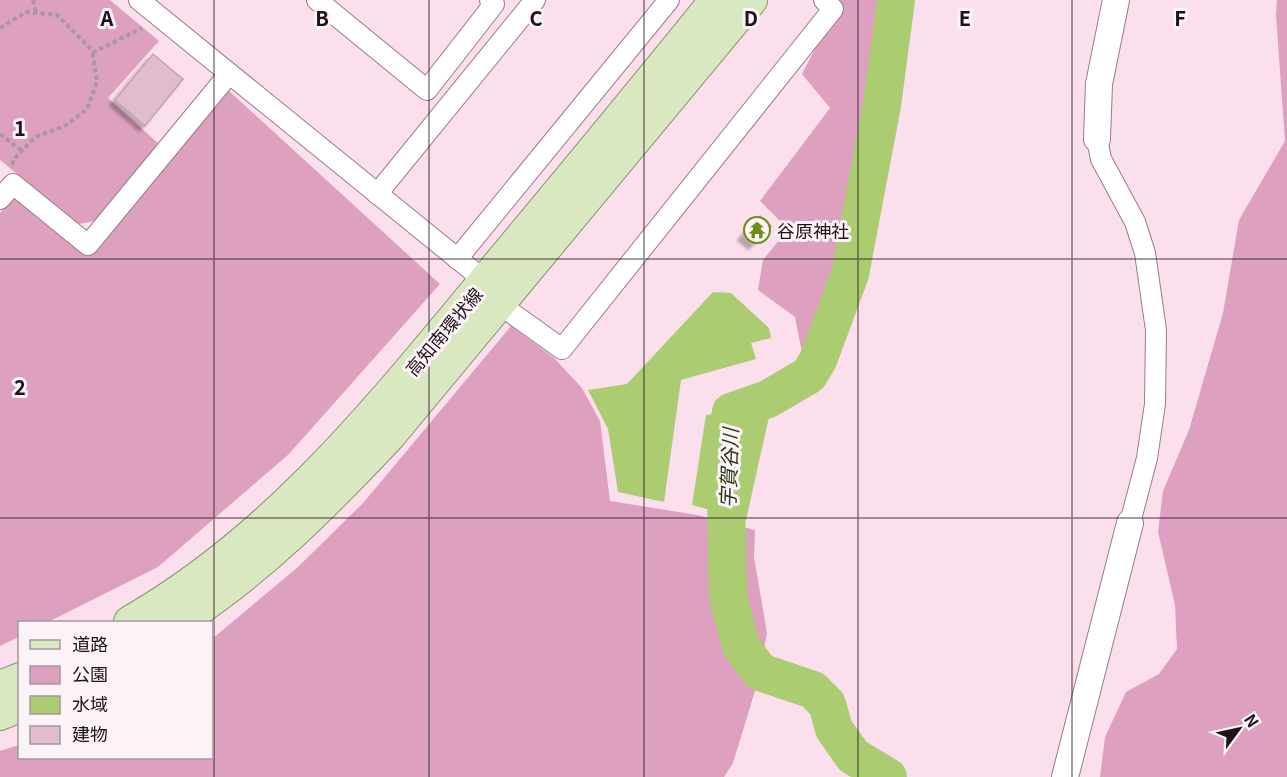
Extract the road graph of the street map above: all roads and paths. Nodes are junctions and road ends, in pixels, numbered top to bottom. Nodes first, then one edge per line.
1 (33, 0) edge
2 (139, 0) edge
3 (317, 0) edge
4 (490, 0) edge
5 (535, 0) edge
6 (669, 0) edge
7 (716, 0) edge
8 (751, 0) edge
9 (824, 0) edge
10 (1116, 0) edge
11 (36, 13) junction
12 (161, 18) junction
13 (0, 28) edge
14 (92, 50) junction
15 (229, 74) junction
16 (0, 134) edge
17 (1097, 139) joint
18 (22, 151) junction
19 (13, 184) junction
20 (377, 194) junction
21 (0, 199) edge
22 (457, 259) junction
23 (492, 291) junction
24 (1130, 523) joint
25 (132, 621) edge
26 (180, 621) edge
27 (18, 681) edge
28 (0, 687) edge
29 (18, 707) edge
30 (0, 714) edge
31 (1065, 777) edge

1 - 11 path
2 - 12 street
3 - 4 street
5 - 20 street
6 - 22 street
7 - 23 main road, 高知南環状線
8 - 23 main road, 高知南環状線
9 - 23 street
10 - 17 street
11 - 13 path
11 - 14 path
12 - 14 path
12 - 15 street
14 - 18 path
15 - 19 street
15 - 20 street
16 - 18 path
17 - 24 street
18 - 19 path
19 - 21 street
20 - 22 street
22 - 23 street
23 - 25 main road, 高知南環状線
23 - 26 main road, 高知南環状線
24 - 31 street
27 - 28 main road
29 - 30 main road

